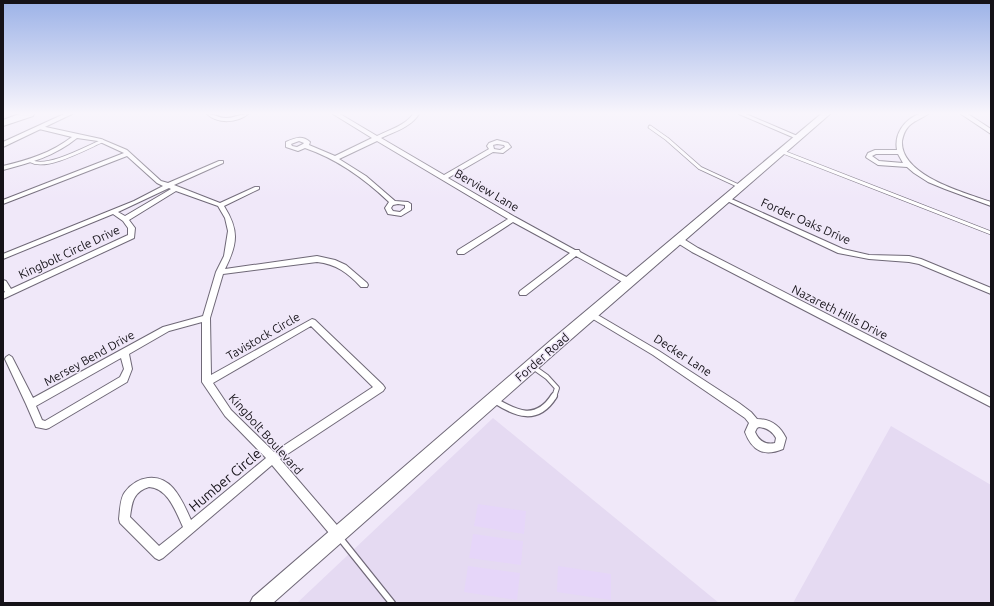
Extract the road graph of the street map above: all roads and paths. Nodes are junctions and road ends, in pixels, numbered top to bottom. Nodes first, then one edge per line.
1 (68, 142) edge
2 (99, 142) edge
3 (105, 142) edge
4 (368, 142) edge
5 (384, 142) edge
6 (672, 142) edge
7 (794, 142) edge
8 (899, 142) edge
9 (305, 146) dead end
10 (492, 150) dead end
11 (783, 152) junction
12 (899, 152) junction
13 (128, 154) junction
14 (334, 159) junction
15 (31, 161) junction
16 (221, 162) dead end
17 (907, 165) junction
18 (3, 168) edge
19 (444, 178) junction
20 (173, 186) junction
21 (741, 187) junction
22 (257, 188) dead end
23 (727, 199) junction
24 (3, 202) edge
25 (394, 203) dead end
26 (991, 204) edge
27 (220, 206) junction
28 (114, 212) junction
29 (125, 219) junction
30 (513, 219) junction
31 (991, 233) edge
32 (679, 240) junction
33 (461, 252) dead end
34 (576, 252) junction
35 (3, 257) edge
36 (220, 272) junction
37 (629, 282) junction
38 (3, 284) edge
39 (364, 285) dead end
40 (991, 291) edge
41 (523, 293) dead end
42 (6, 294) edge
43 (591, 314) junction
44 (206, 318) junction
45 (124, 353) junction
46 (9, 359) dead end
47 (531, 366) junction
48 (207, 382) junction
49 (380, 388) joint
50 (494, 400) junction
51 (991, 403) edge
52 (31, 404) junction
53 (756, 424) dead end
54 (273, 458) junction
55 (189, 528) junction
56 (338, 535) junction
57 (259, 603) edge
58 (392, 603) edge

1 - 15 street
2 - 15 lane
3 - 13 street
4 - 14 street
5 - 19 street, Berview Lane
6 - 21 lane
7 - 11 main road, Forder Road
8 - 12 street
9 - 14 street
10 - 19 street
11 - 21 main road, Forder Road
11 - 31 lane
12 - 17 street
12 - 17 street
13 - 20 street
13 - 24 street
14 - 25 street
15 - 18 street
16 - 20 street
17 - 26 street
19 - 30 street, Berview Lane
20 - 27 street
20 - 28 street
20 - 29 street
21 - 23 main road, Forder Road
22 - 27 street
23 - 32 main road, Forder Road
23 - 40 street, Forder Oaks Drive
27 - 36 street
28 - 29 street, Kingbolt Circle Drive
28 - 35 street, Kingbolt Circle Drive
29 - 42 street, Kingbolt Circle Drive
30 - 33 street
30 - 34 street, Berview Lane
32 - 37 main road, Forder Road
32 - 51 street, Nazareth Hills Drive
34 - 37 street, Berview Lane
34 - 41 street
36 - 39 street
36 - 44 street
37 - 43 main road, Forder Road
38 - 42 street, Kingbolt Circle Drive
43 - 47 main road, Forder Road
43 - 53 street, Decker Lane
44 - 45 street, Mersey Bend Drive
44 - 48 street
45 - 52 street, Mersey Bend Drive
45 - 52 street
46 - 52 street
47 - 50 main road, Forder Road
47 - 50 lane
48 - 49 street, Tavistock Circle
48 - 54 street, Kingbolt Boulevard
49 - 54 street, Humber Circle
50 - 56 main road, Forder Road
54 - 55 street, Humber Circle
54 - 56 street, Kingbolt Boulevard
55 - 55 street, Humber Circle
56 - 57 main road, Forder Road
56 - 58 lane

